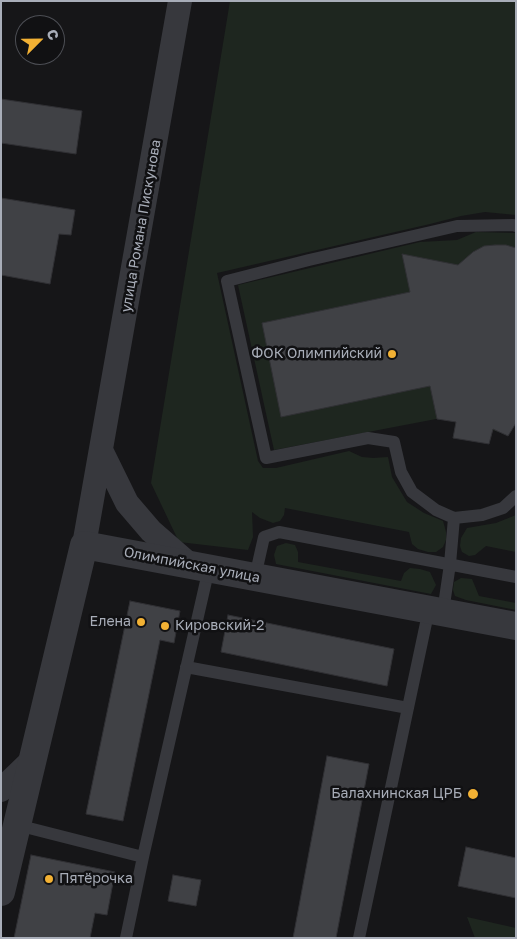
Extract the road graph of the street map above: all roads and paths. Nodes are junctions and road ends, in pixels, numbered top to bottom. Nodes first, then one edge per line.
1 (180, 1) edge
2 (516, 226) edge
3 (101, 450) junction
4 (516, 496) edge
5 (454, 518) junction
6 (84, 544) junction
7 (450, 564) junction
8 (199, 566) junction
9 (256, 577) junction
10 (516, 578) edge
11 (436, 611) junction
12 (516, 626) edge
13 (186, 667) junction
14 (408, 708) junction
15 (33, 759) junction
16 (1, 790) edge
17 (17, 825) junction
18 (143, 857) junction
19 (1, 892) edge
20 (126, 938) edge
21 (359, 938) edge

1 - 3 street, улица Романа Пискунова
2 - 5 lane
3 - 6 street, улица Романа Пискунова
3 - 8 street
4 - 5 lane
5 - 7 lane
6 - 8 street, Олимпийская улица
6 - 15 street
7 - 9 lane
7 - 10 lane
7 - 11 lane
8 - 9 street, Олимпийская улица
8 - 13 lane
9 - 11 street, Олимпийская улица
11 - 12 street, Олимпийская улица
11 - 14 lane
13 - 14 lane
13 - 18 lane
14 - 21 lane
15 - 16 street
15 - 17 street
17 - 18 lane
17 - 19 street
18 - 20 lane

